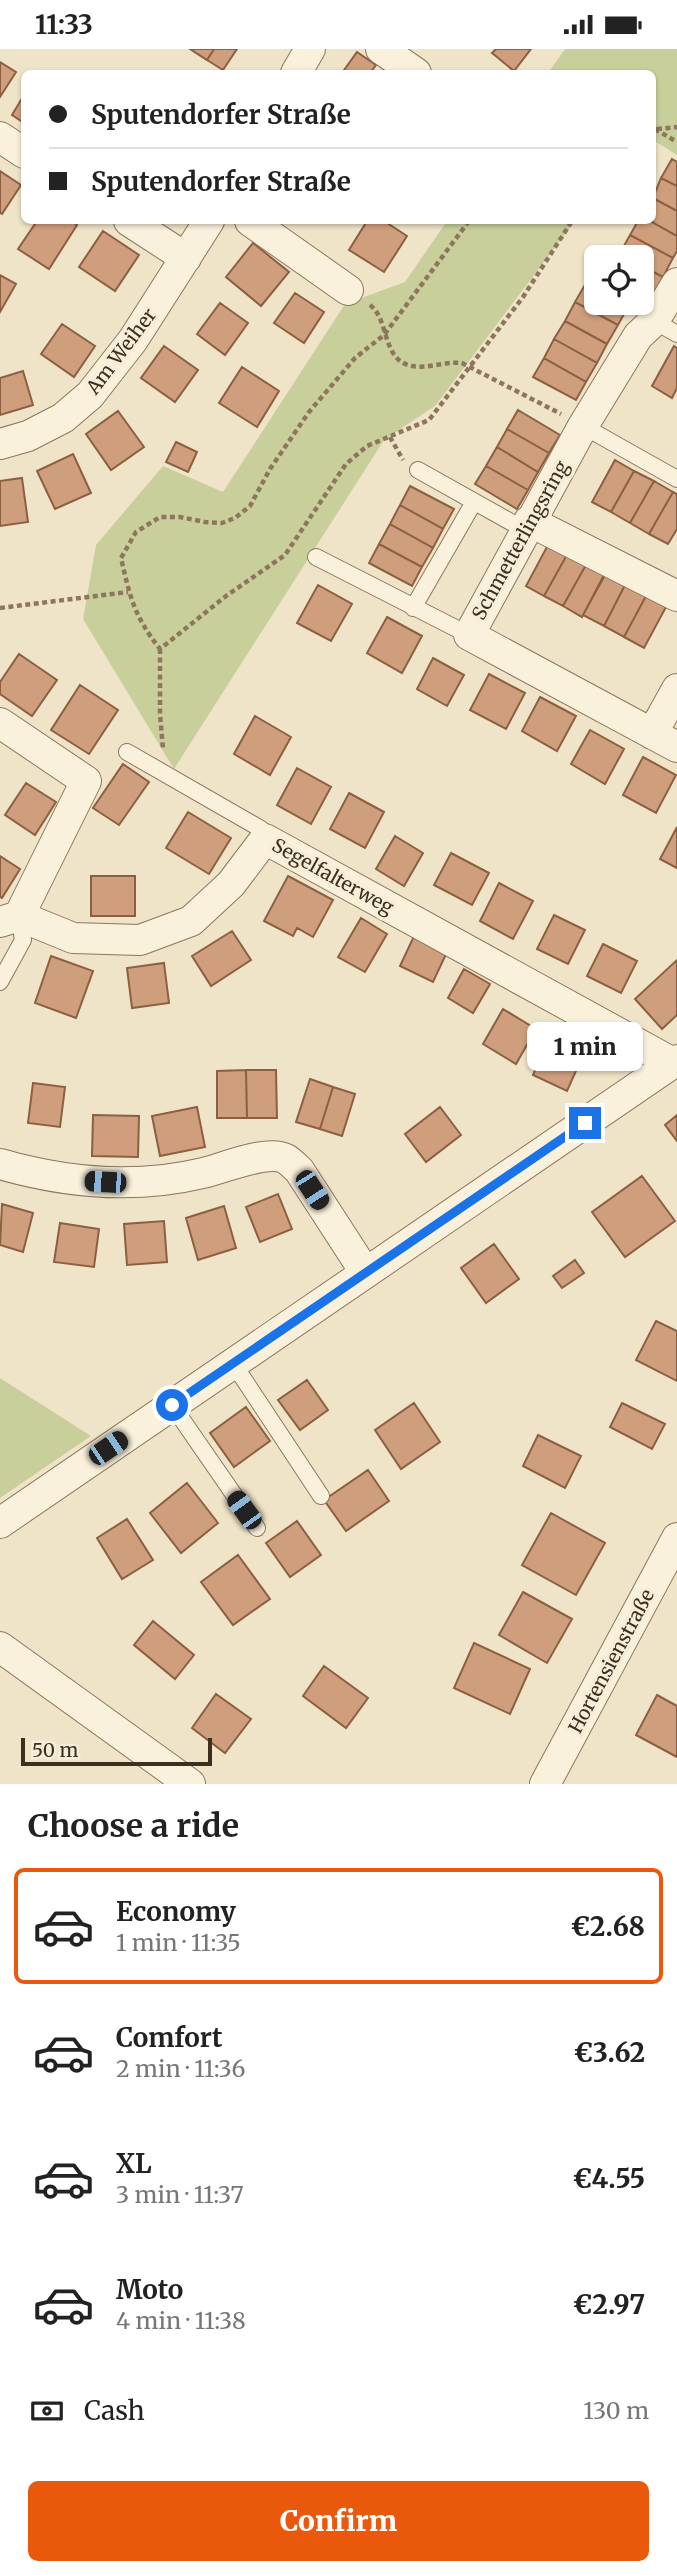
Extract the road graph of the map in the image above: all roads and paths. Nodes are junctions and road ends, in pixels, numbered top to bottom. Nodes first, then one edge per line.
1 (381, 49) edge
2 (412, 70) edge
3 (677, 127) edge
4 (656, 129) edge
5 (656, 130) edge
6 (0, 137) edge
7 (677, 142) edge
8 (21, 151) edge
9 (133, 224) edge
10 (207, 224) edge
11 (254, 224) edge
12 (467, 224) edge
13 (570, 224) edge
14 (186, 258) junction
15 (677, 283) edge
16 (348, 290) dead end
17 (666, 328) edge
18 (384, 335) junction
19 (470, 367) junction
20 (583, 426) junction
21 (0, 444) edge
22 (418, 470) dead end
23 (677, 479) edge
24 (474, 502) junction
25 (527, 525) junction
26 (316, 557) dead end
27 (128, 592) junction
28 (677, 596) edge
29 (0, 608) edge
30 (413, 608) junction
31 (469, 635) junction
32 (160, 649) junction
33 (677, 689) edge
34 (0, 723) edge
35 (664, 740) edge
36 (127, 752) dead end
37 (166, 775) junction
38 (265, 839) junction
39 (10, 919) edge
40 (0, 982) edge
41 (675, 1062) edge
42 (0, 1164) edge
43 (366, 1272) junction
44 (233, 1363) junction
45 (172, 1405) junction
46 (321, 1496) dead end
47 (0, 1523) edge
48 (257, 1528) dead end
49 (677, 1538) edge
50 (2, 1655) edge
51 (190, 1784) edge
52 (545, 1784) edge

1 - 2 street
3 - 4 path
5 - 7 path
6 - 8 street
9 - 14 street
10 - 14 street, Am Weiher
11 - 16 street
12 - 18 path
13 - 19 path
14 - 21 street, Am Weiher
15 - 17 street, Schmetterlingsring
17 - 20 street, Schmetterlingsring
18 - 19 path
18 - 27 path
19 - 20 path
19 - 32 path
20 - 23 lane
20 - 25 street, Schmetterlingsring
22 - 24 lane
24 - 25 lane
24 - 30 lane
25 - 28 street
25 - 31 street, Schmetterlingsring
26 - 30 lane
27 - 29 path
27 - 32 path
30 - 31 lane
31 - 35 street, Schmetterlingsring
32 - 37 path
33 - 35 street
34 - 39 street
36 - 37 lane
37 - 38 lane
38 - 39 street, Segelfalterweg
38 - 41 street, Segelfalterweg
39 - 40 lane
41 - 43 street
42 - 43 street
43 - 44 street
44 - 45 street
44 - 46 lane
45 - 47 street
45 - 48 lane
49 - 52 street, Hortensienstraße
50 - 51 street

